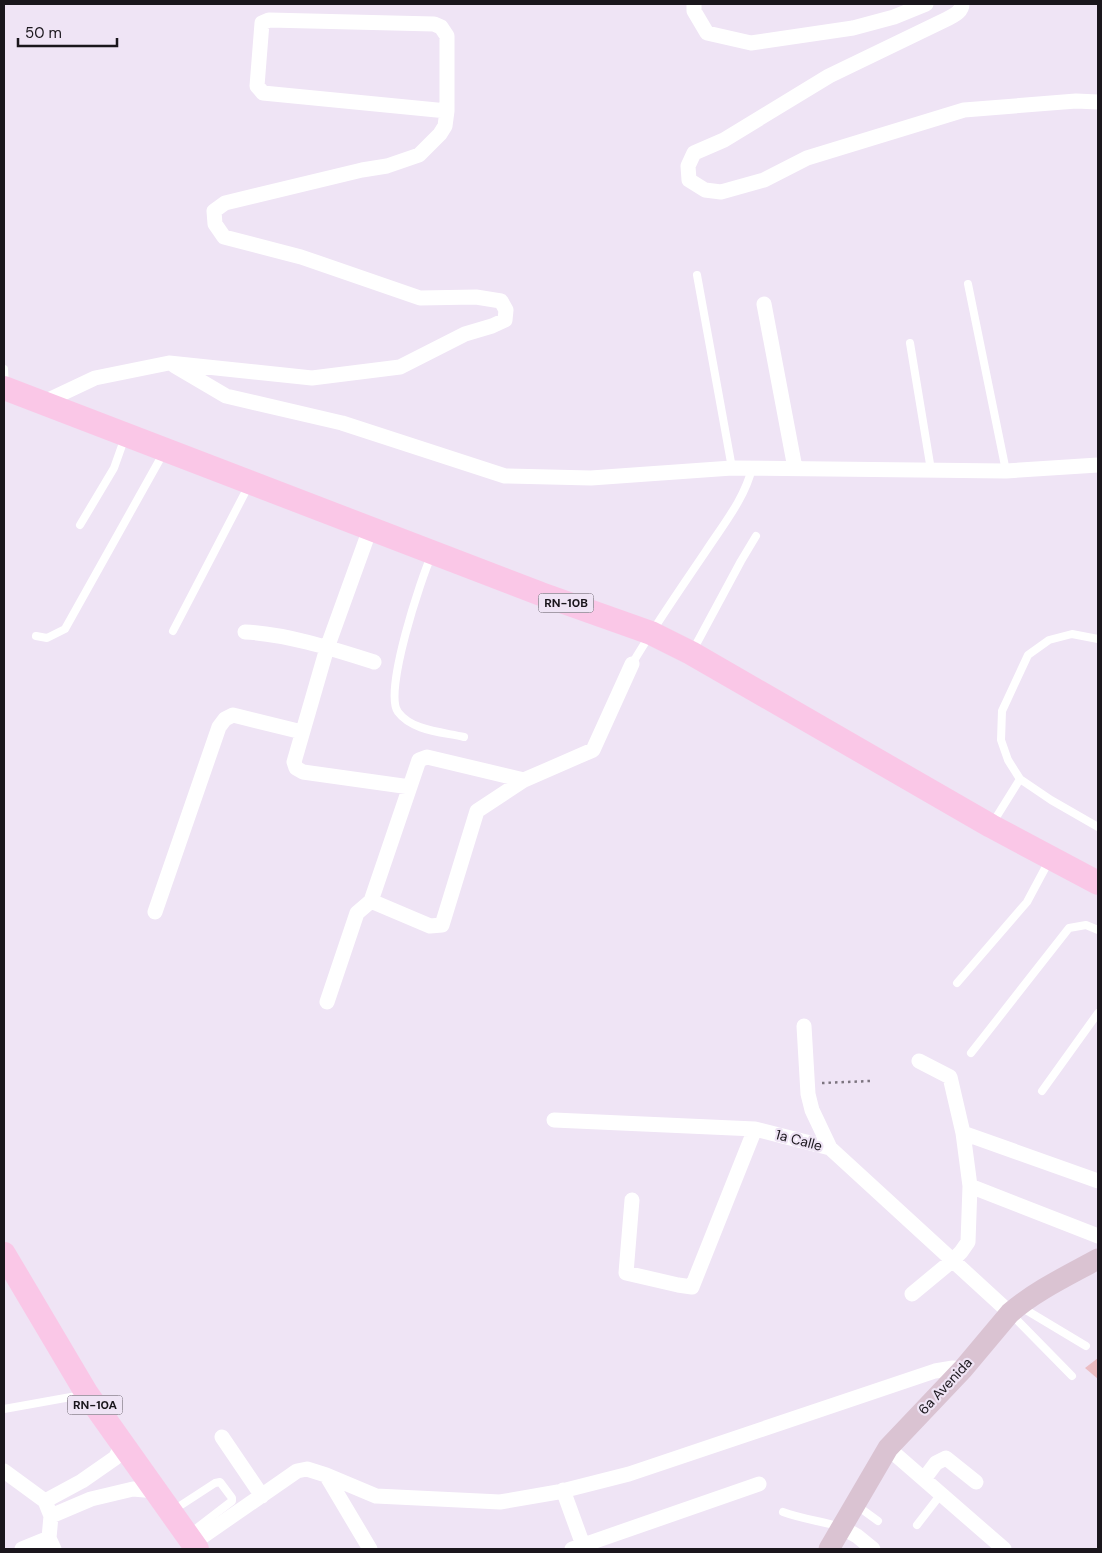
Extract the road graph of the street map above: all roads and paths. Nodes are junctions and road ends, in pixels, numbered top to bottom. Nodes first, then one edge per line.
1 (694, 4) edge
2 (926, 4) edge
3 (962, 4) edge
4 (1098, 102) edge
5 (447, 111) junction
6 (696, 275) dead end
7 (968, 284) dead end
8 (764, 304) dead end
9 (910, 344) dead end
10 (169, 363) junction
11 (4, 382) edge
12 (42, 403) junction
13 (126, 435) junction
14 (165, 450) junction
15 (1098, 465) edge
16 (732, 468) junction
17 (752, 468) junction
18 (795, 468) junction
19 (931, 470) junction
20 (1006, 471) junction
21 (250, 483) junction
22 (80, 525) dead end
23 (370, 529) junction
24 (756, 536) dead end
25 (433, 552) junction
26 (173, 631) dead end
27 (245, 632) dead end
28 (651, 633) junction
29 (36, 636) dead end
30 (1098, 639) edge
31 (327, 648) junction
32 (691, 653) junction
33 (374, 662) dead end
34 (632, 664) joint
35 (302, 732) junction
36 (464, 737) dead end
37 (1020, 779) junction
38 (524, 780) junction
39 (410, 788) junction
40 (991, 826) junction
41 (1098, 827) edge
42 (1051, 858) junction
43 (1098, 883) edge
44 (371, 901) junction
45 (155, 912) dead end
46 (1098, 930) edge
47 (957, 983) dead end
48 (328, 1002) dead end
49 (1098, 1013) edge
50 (804, 1026) dead end
51 (971, 1053) dead end
52 (919, 1061) dead end
53 (870, 1081) dead end
54 (807, 1084) junction
55 (1042, 1091) dead end
56 (554, 1120) dead end
57 (756, 1129) junction
58 (963, 1133) junction
59 (830, 1148) junction
60 (1098, 1181) edge
61 (970, 1186) junction
62 (632, 1200) dead end
63 (1098, 1236) edge
64 (4, 1254) edge
65 (1098, 1259) edge
66 (953, 1260) junction
67 (912, 1294) dead end
68 (1015, 1309) junction
69 (1086, 1346) dead end
70 (962, 1369) junction
71 (1072, 1376) dead end
72 (87, 1394) junction
73 (4, 1409) edge
74 (222, 1436) dead end
75 (123, 1445) junction
76 (888, 1448) junction
77 (4, 1471) edge
78 (96, 1471) junction
79 (326, 1475) junction
80 (924, 1479) junction
81 (976, 1482) dead end
82 (759, 1484) dead end
83 (563, 1490) junction
84 (156, 1491) junction
85 (110, 1494) junction
86 (941, 1494) junction
87 (262, 1496) junction
88 (45, 1500) junction
89 (855, 1504) junction
90 (171, 1512) junction
91 (783, 1512) dead end
92 (52, 1516) junction
93 (878, 1521) dead end
94 (917, 1525) dead end
95 (841, 1527) junction
96 (192, 1543) edge
97 (52, 1544) edge
98 (577, 1547) edge
99 (22, 1549) edge
100 (370, 1549) edge
101 (829, 1549) edge
102 (873, 1549) edge
103 (1004, 1549) edge

1 - 2 street
3 - 4 street
5 - 5 street
5 - 10 street
6 - 16 lane
7 - 20 lane
8 - 18 street
9 - 19 lane
10 - 12 street
10 - 16 street
11 - 12 main road, RN-10B
12 - 13 main road, RN-10B
13 - 14 main road, RN-10B
13 - 22 lane
14 - 21 main road, RN-10B
14 - 29 lane
15 - 20 street
16 - 17 street
17 - 18 street
17 - 28 lane
18 - 19 street
19 - 20 street
21 - 23 main road, RN-10B
21 - 26 lane
23 - 25 main road, RN-10B
23 - 31 street
24 - 32 lane
25 - 28 main road, RN-10B
25 - 36 lane
27 - 31 street
28 - 32 main road, RN-10B
28 - 34 lane
30 - 37 lane
31 - 33 street
31 - 35 street
32 - 40 main road, RN-10B
34 - 38 street
35 - 39 street
35 - 45 street
37 - 40 lane
37 - 41 lane
38 - 39 street
38 - 44 street
39 - 44 street
40 - 42 main road, RN-10B
42 - 43 main road, RN-10B
42 - 47 lane
44 - 48 street
46 - 51 lane
49 - 55 lane
50 - 54 street
52 - 58 street
53 - 54 path
54 - 59 street
56 - 57 street, 1a Calle
57 - 59 street, 1a Calle
57 - 62 street
58 - 60 street
58 - 61 street
59 - 66 street, 1a Calle
61 - 63 street
61 - 66 street
64 - 72 main road, RN-10A
65 - 68 street, 6a Avenida
66 - 67 street
66 - 68 street, 1a Calle
68 - 69 lane
68 - 70 street, 6a Avenida
68 - 71 lane
70 - 76 street, 6a Avenida
70 - 83 street
72 - 73 lane
72 - 75 main road, RN-10A
74 - 87 street
75 - 78 street
75 - 84 main road, RN-10A
76 - 80 street
76 - 89 street, 6a Avenida
77 - 88 street
78 - 85 street
78 - 88 street
79 - 83 street
79 - 87 street
79 - 100 street
80 - 81 street
80 - 86 street
82 - 98 street
83 - 98 street
84 - 85 street
84 - 90 main road, RN-10A
85 - 92 street
86 - 94 lane
86 - 103 street
87 - 96 street
88 - 92 street
89 - 93 lane
89 - 95 street, 6a Avenida
90 - 96 main road, RN-10A
90 - 96 lane
91 - 95 lane
92 - 97 street
95 - 101 street, 6a Avenida
95 - 102 street
97 - 99 street

